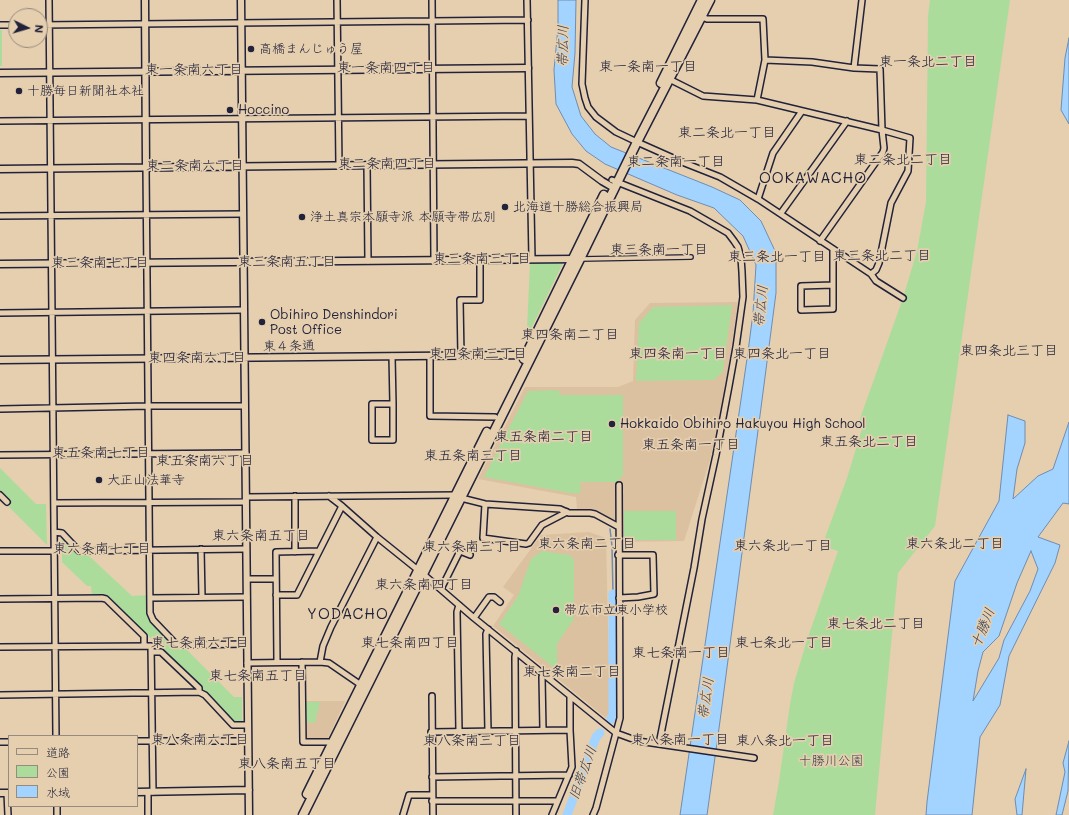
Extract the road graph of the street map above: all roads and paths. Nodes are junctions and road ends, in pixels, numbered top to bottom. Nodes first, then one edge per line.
1 (49, 0) edge
2 (145, 0) edge
3 (241, 0) edge
4 (337, 0) edge
5 (432, 0) edge
6 (527, 0) edge
7 (584, 0) edge
8 (702, 0) edge
9 (710, 0) edge
10 (862, 0) edge
11 (702, 17) junction
12 (528, 20) junction
13 (432, 21) junction
14 (337, 22) junction
15 (241, 23) junction
16 (145, 24) junction
17 (49, 25) junction
18 (765, 60) junction
19 (528, 68) junction
20 (854, 68) junction
21 (433, 69) junction
22 (242, 70) junction
23 (337, 70) junction
24 (145, 71) junction
25 (50, 72) junction
26 (0, 73) edge
27 (669, 79) junction
28 (757, 100) junction
29 (802, 111) junction
30 (529, 116) junction
31 (433, 117) junction
32 (338, 118) junction
33 (242, 119) junction
34 (146, 120) junction
35 (0, 121) edge
36 (50, 121) junction
37 (847, 121) junction
38 (882, 130) junction
39 (633, 144) junction
40 (530, 163) junction
41 (367, 165) junction
42 (434, 165) junction
43 (242, 166) junction
44 (339, 166) junction
45 (146, 167) junction
46 (51, 168) junction
47 (0, 169) edge
48 (613, 184) junction
49 (758, 199) junction
50 (780, 213) junction
51 (147, 214) junction
52 (243, 214) junction
53 (0, 216) edge
54 (51, 216) junction
55 (820, 241) junction
56 (833, 250) junction
57 (691, 257) dead end
58 (480, 259) junction
59 (532, 259) junction
60 (577, 259) junction
61 (434, 260) junction
62 (368, 261) junction
63 (244, 262) junction
64 (147, 263) junction
65 (0, 264) edge
66 (51, 264) junction
67 (871, 274) junction
68 (833, 285) junction
69 (903, 298) dead end
70 (244, 310) junction
71 (148, 311) junction
72 (52, 312) junction
73 (0, 313) edge
74 (392, 356) junction
75 (430, 356) junction
76 (461, 356) junction
77 (528, 357) junction
78 (244, 358) junction
79 (52, 359) junction
80 (148, 359) junction
81 (0, 360) edge
82 (393, 404) junction
83 (149, 406) junction
84 (245, 406) junction
85 (52, 408) junction
86 (0, 409) edge
87 (495, 417) junction
88 (246, 453) junction
89 (149, 454) junction
90 (0, 455) edge
91 (54, 455) junction
92 (619, 485) dead end
93 (0, 495) edge
94 (294, 496) junction
95 (329, 496) junction
96 (458, 496) junction
97 (246, 499) junction
98 (150, 502) junction
99 (0, 503) edge
100 (54, 503) junction
101 (486, 504) junction
102 (342, 506) junction
103 (567, 512) junction
104 (619, 527) junction
105 (54, 532) junction
106 (377, 537) junction
107 (201, 549) junction
108 (246, 549) junction
109 (150, 550) junction
110 (0, 551) edge
111 (55, 551) junction
112 (319, 551) junction
113 (295, 552) junction
114 (470, 555) dead end
115 (618, 555) junction
116 (421, 572) junction
117 (247, 579) junction
118 (276, 579) junction
119 (441, 589) junction
120 (276, 594) junction
121 (202, 597) junction
122 (246, 597) junction
123 (55, 598) junction
124 (150, 598) junction
125 (619, 598) junction
126 (0, 599) edge
127 (500, 602) dead end
128 (459, 605) junction
129 (474, 618) junction
130 (488, 629) junction
131 (247, 644) junction
132 (55, 646) junction
133 (144, 646) junction
134 (0, 647) edge
135 (151, 652) junction
136 (516, 652) junction
137 (277, 662) junction
138 (302, 662) junction
139 (320, 662) junction
140 (247, 663) junction
141 (544, 674) junction
142 (361, 685) junction
143 (199, 692) junction
144 (152, 693) junction
145 (56, 694) junction
146 (0, 695) edge
147 (432, 696) dead end
148 (570, 696) junction
149 (248, 725) junction
150 (543, 730) junction
151 (570, 730) junction
152 (459, 731) junction
153 (488, 731) junction
154 (516, 731) junction
155 (432, 732) junction
156 (616, 733) junction
157 (56, 735) edge
158 (138, 741) edge
159 (152, 741) junction
160 (248, 741) junction
161 (332, 744) junction
162 (661, 744) junction
163 (754, 758) dead end
164 (516, 775) junction
165 (569, 775) junction
166 (432, 776) junction
167 (249, 790) junction
168 (138, 792) edge
169 (150, 792) junction
170 (0, 793) edge
171 (8, 793) edge
172 (432, 795) junction
173 (516, 800) junction
174 (432, 801) junction
175 (558, 801) junction
176 (8, 815) edge
177 (148, 815) edge
178 (249, 815) edge
179 (297, 815) edge
180 (303, 815) edge
181 (403, 815) edge
182 (432, 815) edge
183 (516, 815) edge
184 (552, 815) edge
185 (592, 815) edge

1 - 17 street
2 - 16 street
3 - 15 street
4 - 14 street
5 - 13 street
6 - 12 street
7 - 39 street
8 - 39 highway
9 - 11 highway
10 - 20 street
11 - 18 street
11 - 27 highway
12 - 13 street
12 - 19 street
13 - 14 street
13 - 21 street
14 - 15 street
14 - 23 street
15 - 16 street
15 - 22 street
16 - 17 street
16 - 24 street
17 - 25 street
18 - 20 street
18 - 28 street
19 - 21 street
19 - 30 street
20 - 38 street
21 - 23 street
21 - 31 street
22 - 23 street
22 - 24 street
22 - 33 street
23 - 32 street
24 - 25 street
24 - 34 street
25 - 26 street
25 - 36 street
27 - 28 street
27 - 39 highway
28 - 29 street
29 - 37 street
29 - 49 street
30 - 31 street
30 - 40 street
31 - 32 street
31 - 42 street
32 - 33 street
32 - 44 street
33 - 34 street
33 - 43 street
34 - 36 street
34 - 45 street
35 - 36 street
36 - 46 street
37 - 38 street
37 - 50 street
38 - 55 street
38 - 67 street
39 - 48 highway
39 - 49 street
40 - 42 street
40 - 48 street
40 - 59 street
41 - 42 street
41 - 44 street
41 - 62 street
42 - 61 street
43 - 44 street
43 - 45 street
43 - 52 street
45 - 46 street
45 - 51 street
46 - 47 street
46 - 54 street
48 - 60 highway
48 - 162 street
49 - 50 street
50 - 55 street
51 - 52 street
51 - 54 street
51 - 64 street
52 - 63 street
53 - 54 street
54 - 66 street
55 - 56 street
56 - 67 street
56 - 68 street
57 - 60 street
58 - 59 street
58 - 61 street
58 - 76 street
59 - 60 street
60 - 77 highway
61 - 62 street
62 - 63 street
63 - 64 street
63 - 70 street
64 - 66 street
64 - 71 street
65 - 66 street
66 - 72 street
67 - 69 street
68 - 68 street
70 - 71 street
70 - 78 street
71 - 72 street
71 - 80 street
72 - 73 street
72 - 79 street
74 - 75 street, 東４条通
74 - 78 street, 東４条通
74 - 82 street
75 - 76 street, 東４条通
75 - 87 street
76 - 77 street, 東４条通
77 - 87 highway
77 - 96 highway
78 - 80 street, 東４条通
78 - 84 street
79 - 80 street, 東４条通
79 - 81 street, 東４条通
79 - 85 street
80 - 83 street
82 - 82 street
83 - 84 street
83 - 85 street
83 - 89 street
84 - 88 street
85 - 86 street
85 - 91 street
87 - 96 highway
88 - 89 street
88 - 97 street
89 - 91 street
89 - 98 street
90 - 91 street
91 - 100 street
92 - 104 street
93 - 99 street
94 - 95 street
94 - 97 street
94 - 113 street
95 - 96 street
95 - 102 street
96 - 101 street
96 - 116 highway
97 - 98 street
97 - 108 street
98 - 100 street
98 - 109 street
100 - 105 street
101 - 103 street
101 - 103 street
102 - 106 street
102 - 112 street
103 - 104 street
104 - 115 street
105 - 109 street
105 - 111 street
106 - 116 street
106 - 139 street
107 - 108 street
107 - 109 street
107 - 121 street
108 - 117 street
109 - 124 street
110 - 111 street
111 - 123 street
112 - 113 street
112 - 120 street
113 - 118 street
114 - 119 street
115 - 125 street
115 - 125 street
116 - 119 street
116 - 142 highway
116 - 180 highway
117 - 118 street
117 - 122 street
118 - 120 street
119 - 128 street
120 - 137 street
121 - 122 street
121 - 124 street
122 - 131 street
123 - 126 street
123 - 132 street
123 - 133 street
124 - 131 street
125 - 156 street
127 - 129 street
128 - 129 street
128 - 152 street
129 - 130 street
130 - 136 street
130 - 153 street
131 - 140 street
132 - 133 street
132 - 134 street
132 - 145 street
133 - 135 street
135 - 143 street
135 - 144 street
136 - 141 street
136 - 154 street
137 - 138 street
137 - 140 street
138 - 139 street
138 - 161 street
139 - 142 street
140 - 149 street
141 - 148 street
141 - 150 street
142 - 161 highway
143 - 144 street
143 - 149 street
144 - 145 street
144 - 159 street
145 - 146 street
145 - 157 street
147 - 155 street
148 - 151 street
148 - 156 street
149 - 160 street
150 - 151 street
150 - 154 street
151 - 165 street
152 - 153 street
152 - 155 street
153 - 154 street
154 - 164 street
155 - 166 street
156 - 162 street
156 - 185 street
158 - 159 street
159 - 160 street
159 - 169 street
160 - 167 street
161 - 179 highway
162 - 163 street
164 - 165 street
164 - 166 street
164 - 173 street
165 - 175 street
166 - 172 street
167 - 169 street
167 - 178 street
168 - 169 street
169 - 177 street
170 - 171 street
171 - 176 street
172 - 174 street
172 - 181 street
173 - 174 street
173 - 175 street
173 - 183 street
174 - 182 street
175 - 184 street

